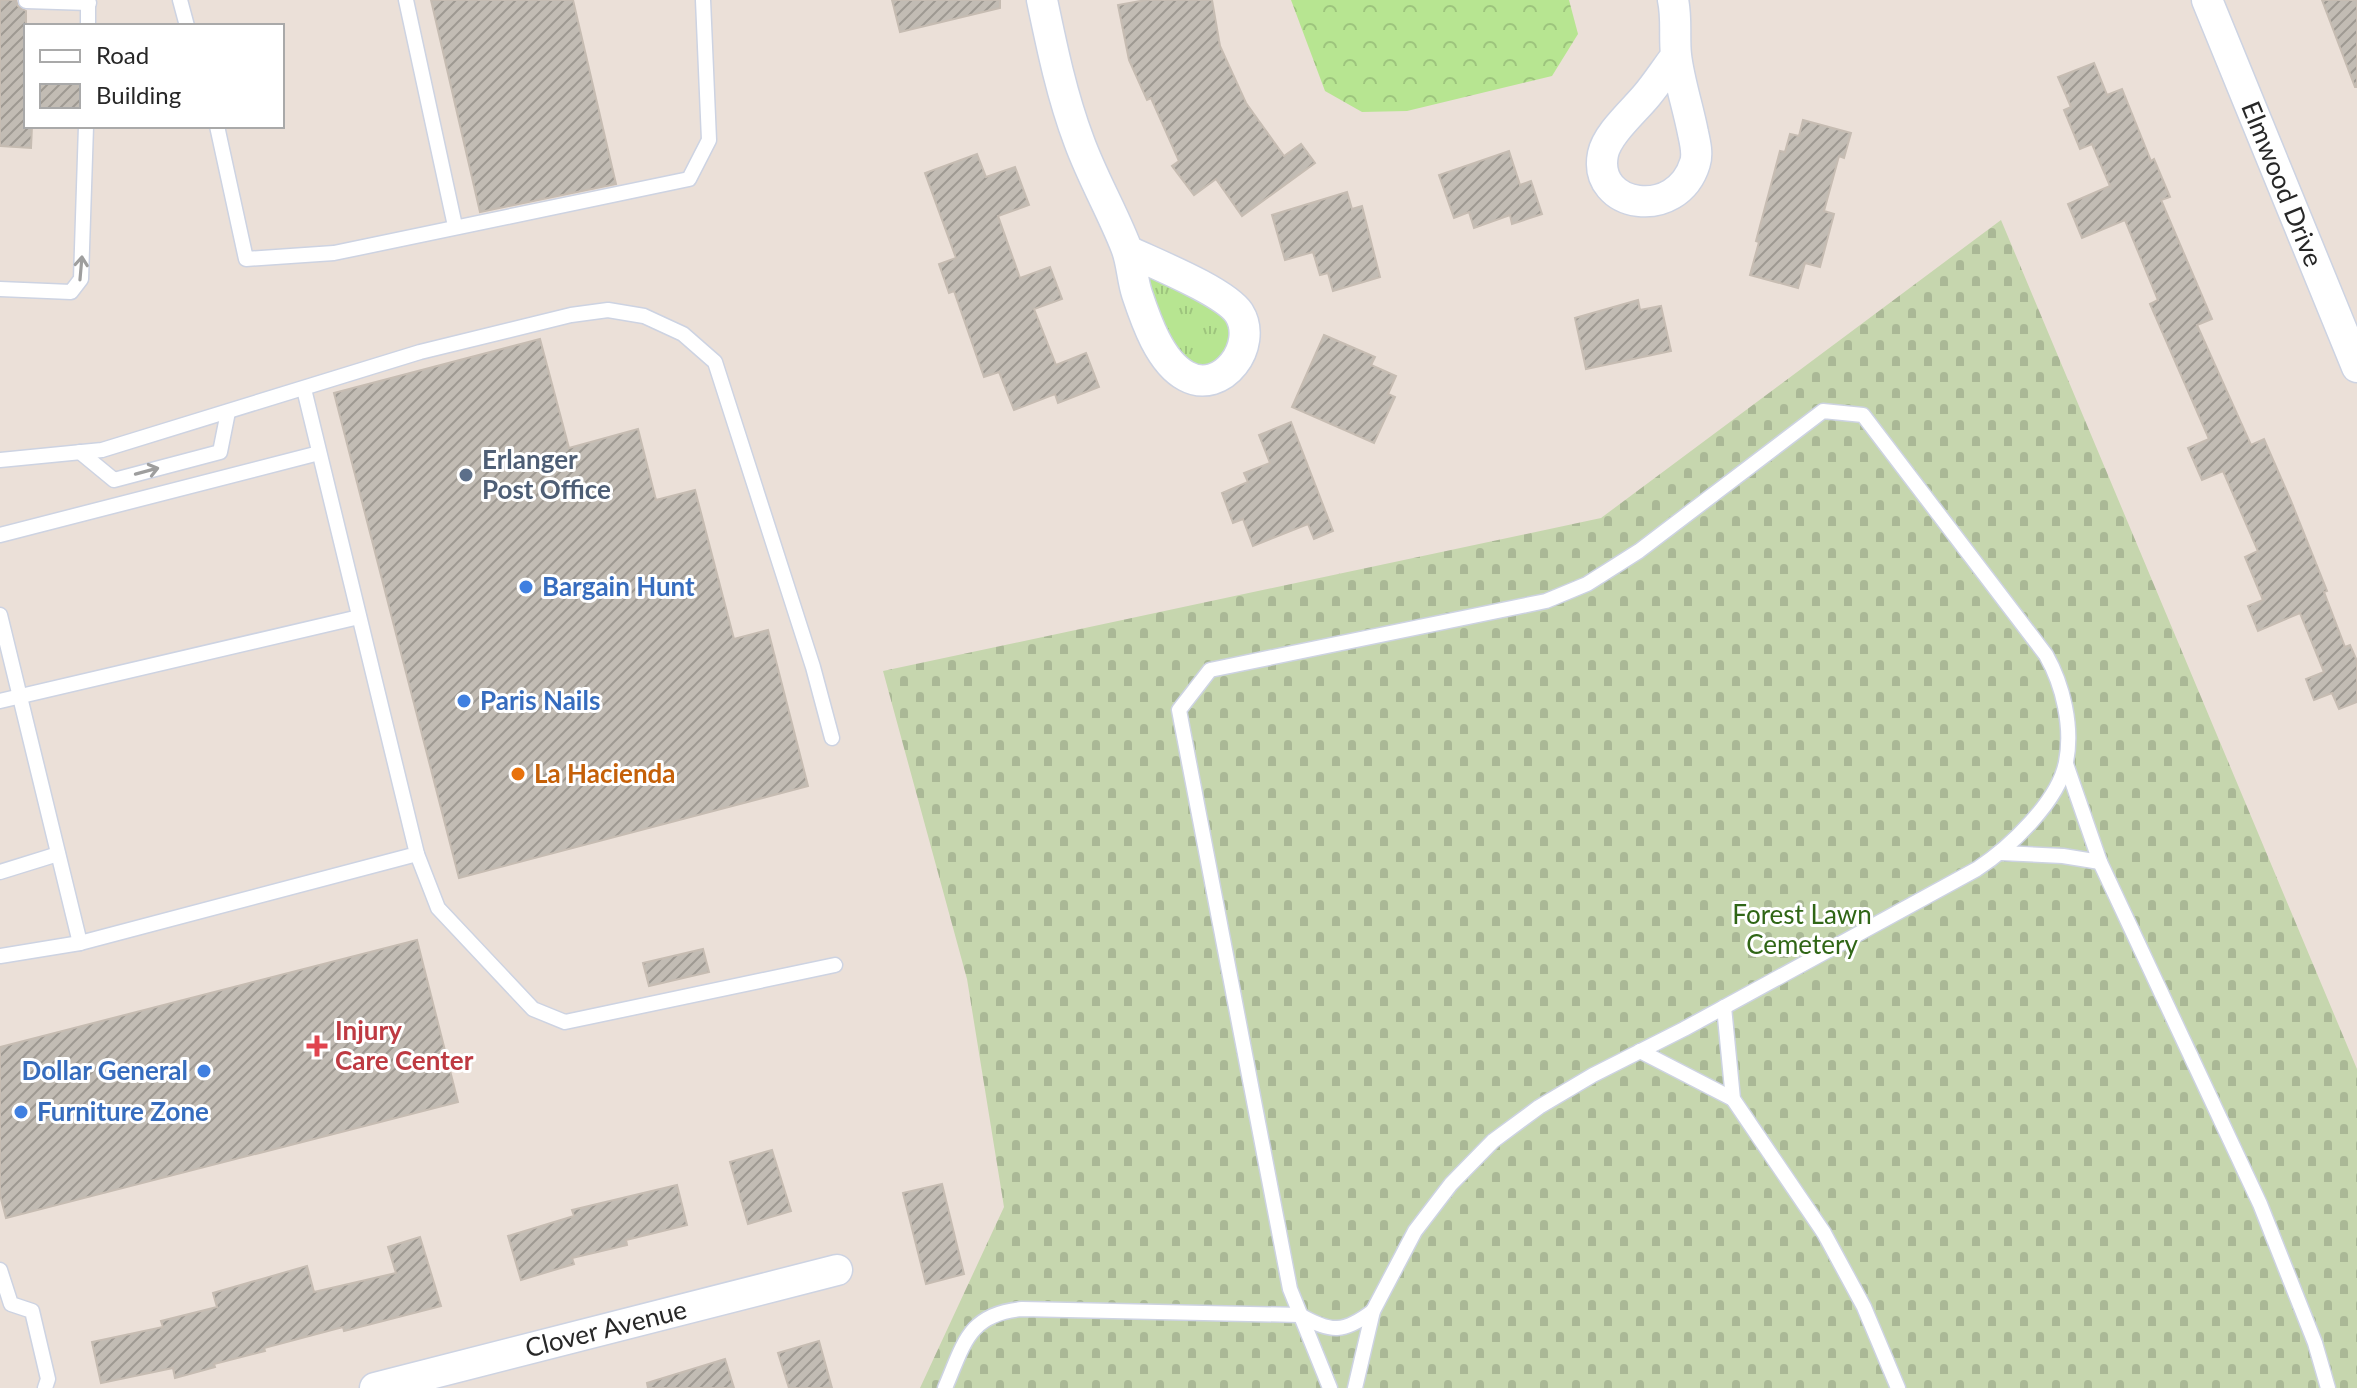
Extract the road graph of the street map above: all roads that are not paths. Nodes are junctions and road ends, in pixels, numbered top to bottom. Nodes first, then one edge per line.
1 (180, 0) edge
2 (406, 0) edge
3 (703, 0) edge
4 (1042, 0) edge
5 (1673, 0) edge
6 (2207, 0) edge
7 (26, 1) edge
8 (88, 2) edge
9 (88, 24) edge
10 (186, 24) edge
11 (1676, 56) dead end
12 (86, 128) edge
13 (217, 128) edge
14 (455, 226) junction
15 (1128, 251) junction
16 (0, 289) edge
17 (2357, 367) edge
18 (304, 389) junction
19 (228, 412) junction
20 (80, 452) junction
21 (319, 453) junction
22 (0, 460) edge
23 (0, 535) edge
24 (0, 615) edge
25 (359, 617) junction
26 (20, 696) junction
27 (0, 701) edge
28 (832, 738) dead end
29 (2066, 764) junction
30 (2002, 853) junction
31 (58, 854) junction
32 (417, 854) junction
33 (2100, 862) junction
34 (0, 872) edge
35 (80, 943) junction
36 (0, 956) edge
37 (835, 965) dead end
38 (1724, 1007) junction
39 (1640, 1051) junction
40 (1733, 1099) junction
41 (837, 1270) dead end
42 (0, 1271) edge
43 (1373, 1311) junction
44 (1300, 1315) junction
45 (45, 1388) edge
46 (375, 1388) edge
47 (945, 1388) edge
48 (1330, 1388) edge
49 (1355, 1388) edge
50 (1898, 1388) edge
51 (2328, 1388) edge

1 - 10 lane
2 - 14 lane
3 - 14 lane
4 - 15 street
5 - 11 street
6 - 17 street, Elmwood Drive
7 - 8 lane
8 - 9 lane
16 -> 12 lane
13 - 14 lane
15 - 15 street
18 - 19 lane
18 - 21 lane
18 - 28 lane
19 - 20 lane
20 -> 19 lane
20 - 22 lane
21 - 23 lane
21 - 25 lane
24 - 26 lane
25 - 26 lane
25 - 32 lane
26 - 27 lane
26 - 31 lane
29 - 30 lane
29 - 33 lane
29 - 44 lane
30 - 33 lane
30 - 38 lane
31 - 34 lane
31 - 35 lane
32 - 35 lane
32 - 37 lane
33 - 51 lane
35 - 36 lane
38 - 39 lane
38 - 40 lane
39 - 40 lane
39 - 43 lane
40 - 50 lane
41 - 46 street, Clover Avenue
42 - 45 lane
43 - 44 lane
43 - 49 lane
44 - 47 lane
44 - 48 lane

